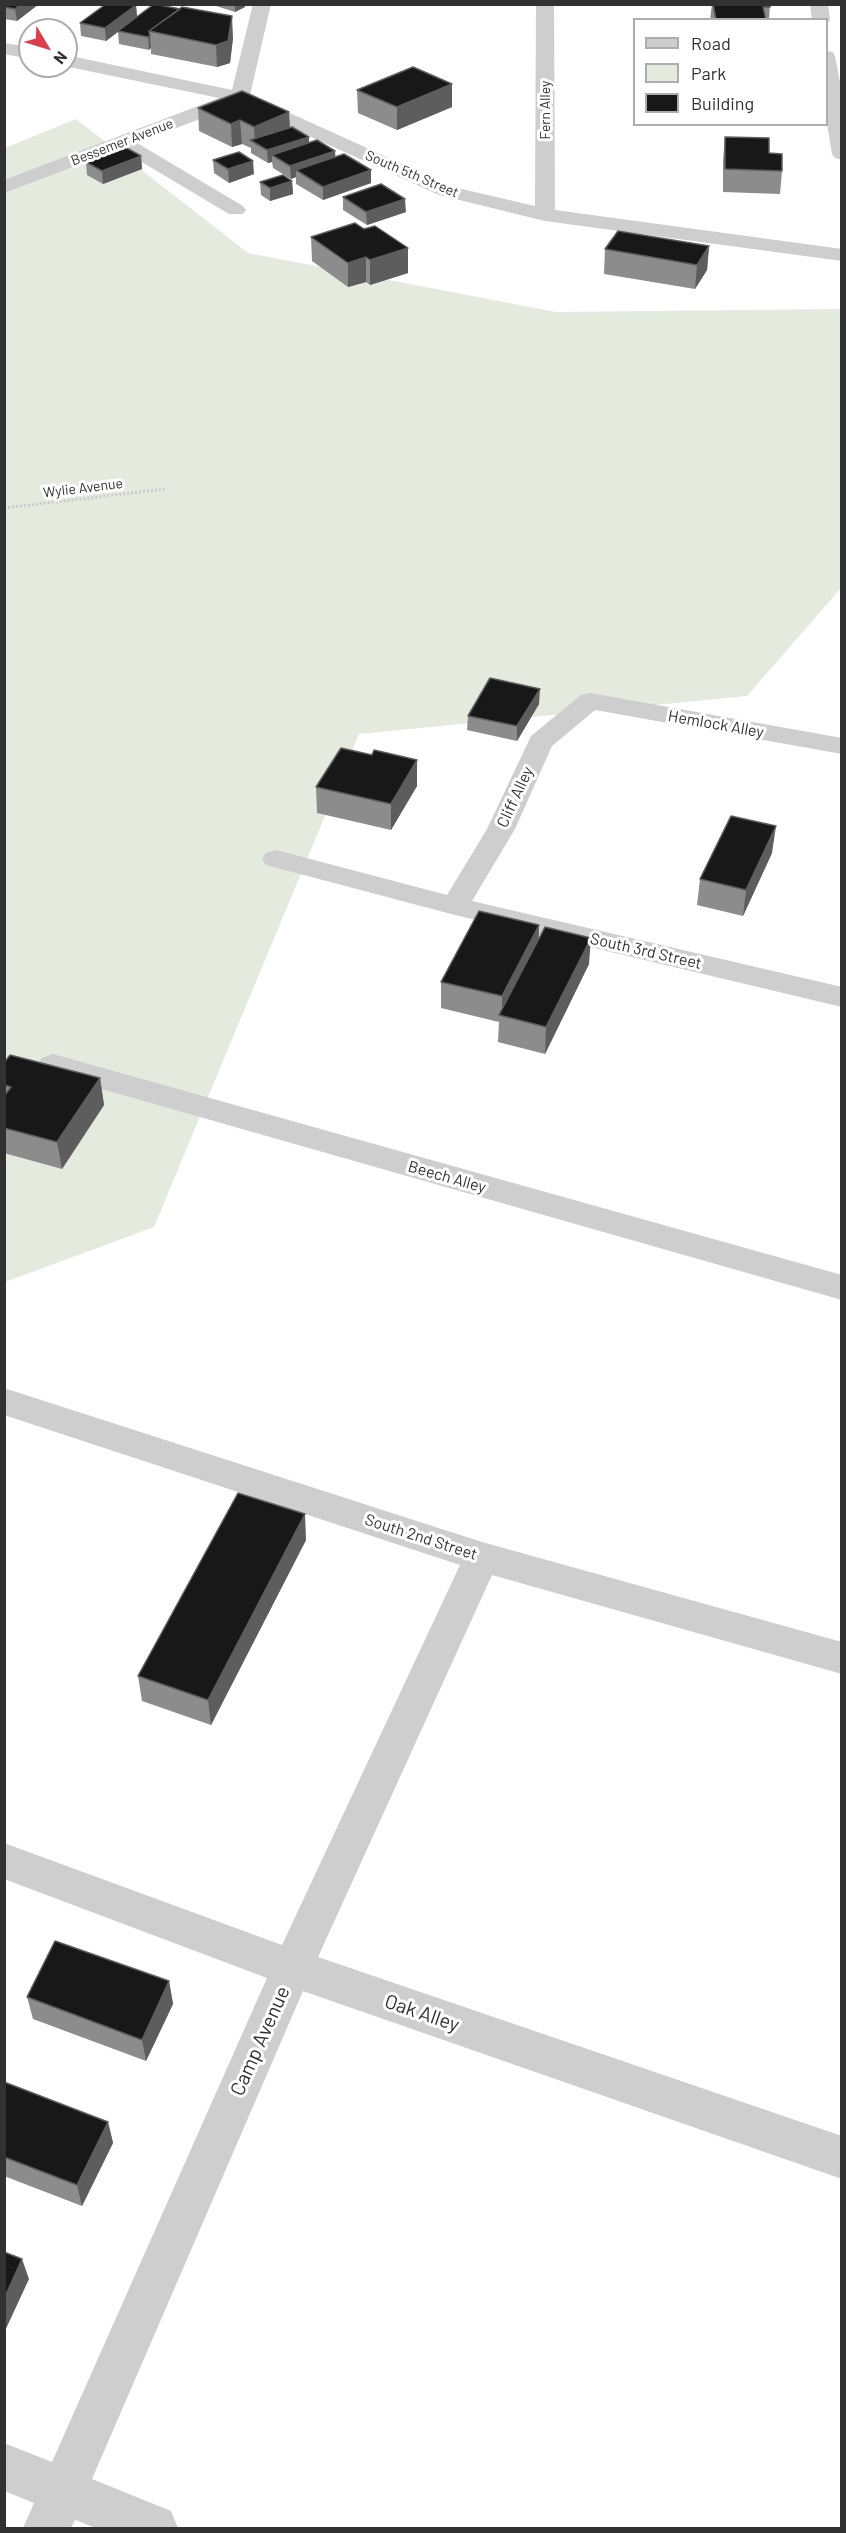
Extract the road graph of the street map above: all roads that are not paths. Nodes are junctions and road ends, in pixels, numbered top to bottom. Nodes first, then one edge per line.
1 (262, 4) edge
2 (545, 4) edge
3 (78, 63) edge
4 (828, 68) edge
5 (240, 97) junction
6 (122, 142) junction
7 (842, 154) edge
8 (4, 187) edge
9 (236, 210) dead end
10 (545, 215) junction
11 (842, 255) edge
12 (590, 702) joint
13 (842, 746) edge
14 (276, 859) dead end
15 (455, 906) junction
16 (842, 997) edge
17 (53, 1065) edge
18 (842, 1288) edge
19 (4, 1401) edge
20 (482, 1557) junction
21 (842, 1658) edge
22 (4, 1861) edge
23 (292, 1968) junction
24 (842, 2158) edge
25 (4, 2467) edge
26 (55, 2510) edge
27 (154, 2529) edge

1 - 5 street
2 - 10 street, Fern Alley
3 - 5 street, South 5th Street
4 - 7 street
5 - 6 street, Bessemer Avenue
5 - 10 street, South 5th Street
6 - 8 street, Bessemer Avenue
6 - 9 street
10 - 11 street, South 5th Street
12 - 13 street, Hemlock Alley
12 - 15 street, Cliff Alley
14 - 15 street, South 3rd Street
15 - 16 street, South 3rd Street
17 - 18 street, Beech Alley
19 - 20 street, South 2nd Street
20 - 21 street, South 2nd Street
20 - 23 street, Camp Avenue
22 - 23 street, Oak Alley
23 - 24 street, Oak Alley
23 - 26 street, Camp Avenue
25 - 26 street
26 - 27 street

